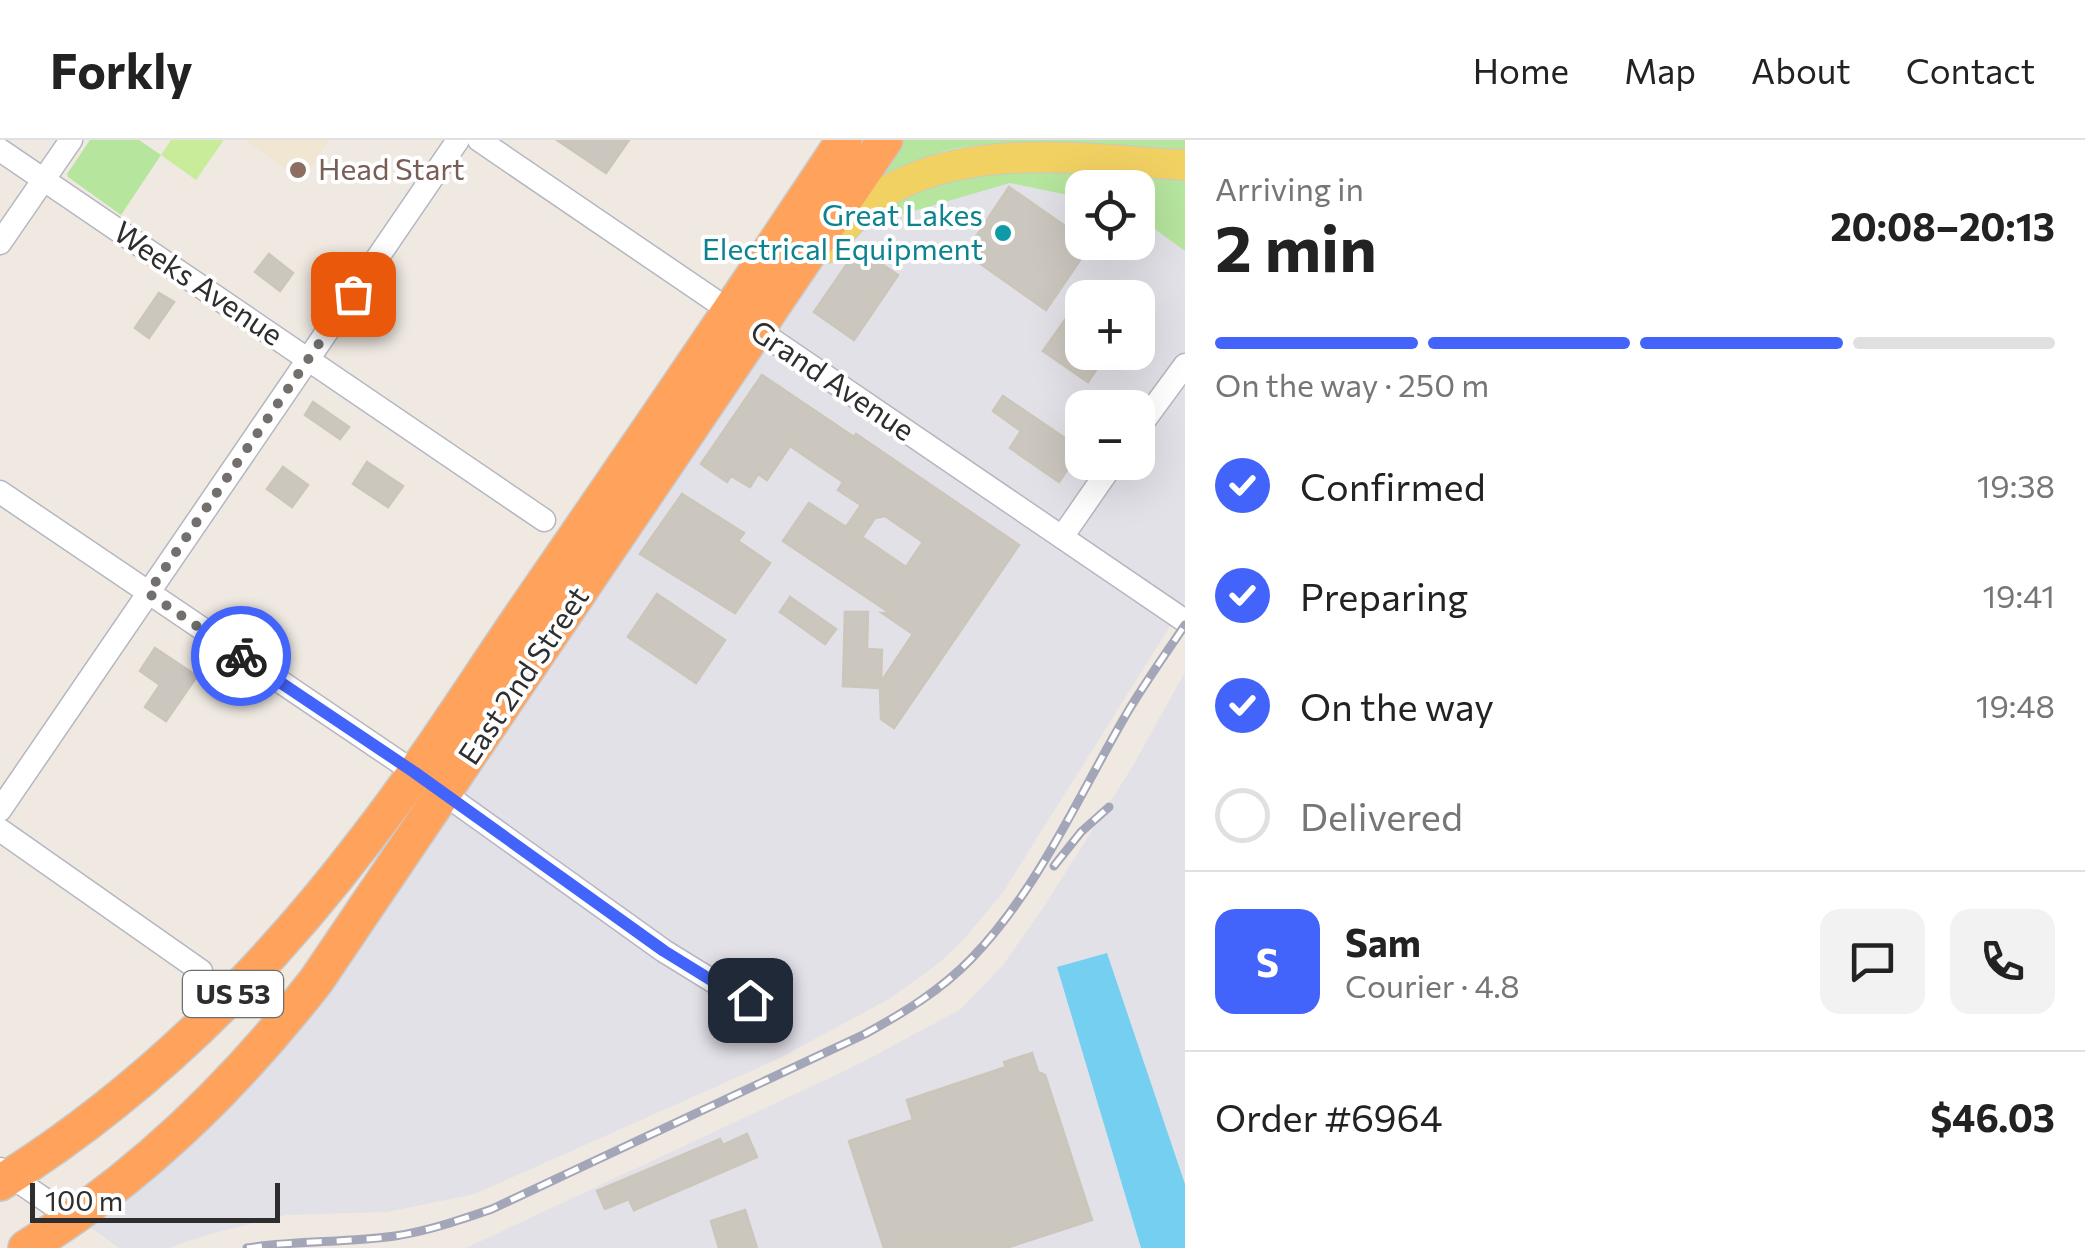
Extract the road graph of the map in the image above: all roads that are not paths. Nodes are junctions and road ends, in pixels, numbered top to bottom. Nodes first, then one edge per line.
1 (70, 140) edge
2 (458, 140) edge
3 (480, 140) edge
4 (844, 140) edge
5 (885, 140) edge
6 (0, 150) edge
7 (1185, 165) edge
8 (44, 179) junction
9 (0, 244) edge
10 (752, 319) junction
11 (308, 359) junction
12 (1185, 365) edge
13 (1155, 406) edge
14 (1102, 480) edge
15 (0, 492) edge
16 (544, 520) dead end
17 (1062, 537) junction
18 (148, 593) junction
19 (1185, 621) edge
20 (414, 772) junction
21 (444, 793) junction
22 (0, 810) edge
23 (0, 830) edge
24 (201, 970) dead end
25 (768, 987) dead end
26 (4, 1176) edge
27 (72, 1218) junction
28 (26, 1248) edge

1 - 8 street
2 - 11 street
3 - 10 street, Grand Avenue
4 - 10 highway, East 2nd Street / US 53
5 - 10 highway, East 2nd Street / US 53
6 - 8 street, Weeks Avenue
7 - 10 main road
8 - 9 street
8 - 11 street, Weeks Avenue
10 - 17 street, Grand Avenue
10 - 20 highway, East 2nd Street / US 53
10 - 21 highway, East 2nd Street / US 53
11 - 16 street, Weeks Avenue
11 - 18 street
12 - 13 street
14 - 17 street
15 - 18 street
17 - 19 street, Grand Avenue
18 - 20 street
18 - 22 street
20 - 21 street
20 - 26 highway, East 2nd Street / US 53
21 - 25 street
21 - 27 highway, East 2nd Street / US 53
23 - 24 street
26 - 27 street
27 - 28 highway, East 2nd Street / US 53

